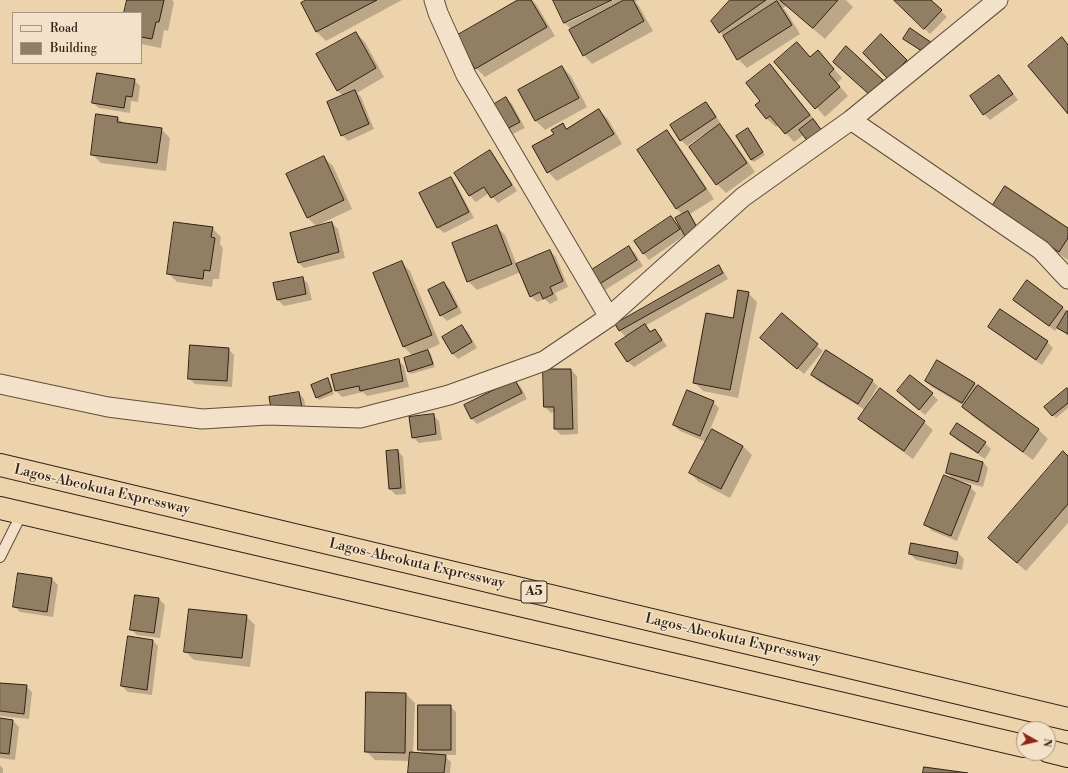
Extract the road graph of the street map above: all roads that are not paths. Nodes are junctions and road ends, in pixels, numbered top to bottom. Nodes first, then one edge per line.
1 (434, 0) edge
2 (998, 0) edge
3 (851, 120) junction
4 (1068, 279) edge
5 (609, 317) junction
6 (0, 384) edge
7 (0, 466) edge
8 (0, 508) edge
9 (22, 513) junction
10 (0, 557) edge
11 (1068, 718) edge
12 (1016, 744) edge
13 (1056, 753) edge
14 (1068, 756) edge

1 - 5 street
2 - 3 street
3 - 4 street
3 - 5 street
5 - 6 street
7 - 11 highway, Lagos-Abeokuta Expressway / A5
8 - 9 highway
9 - 10 lane
9 - 12 highway
13 - 14 highway

